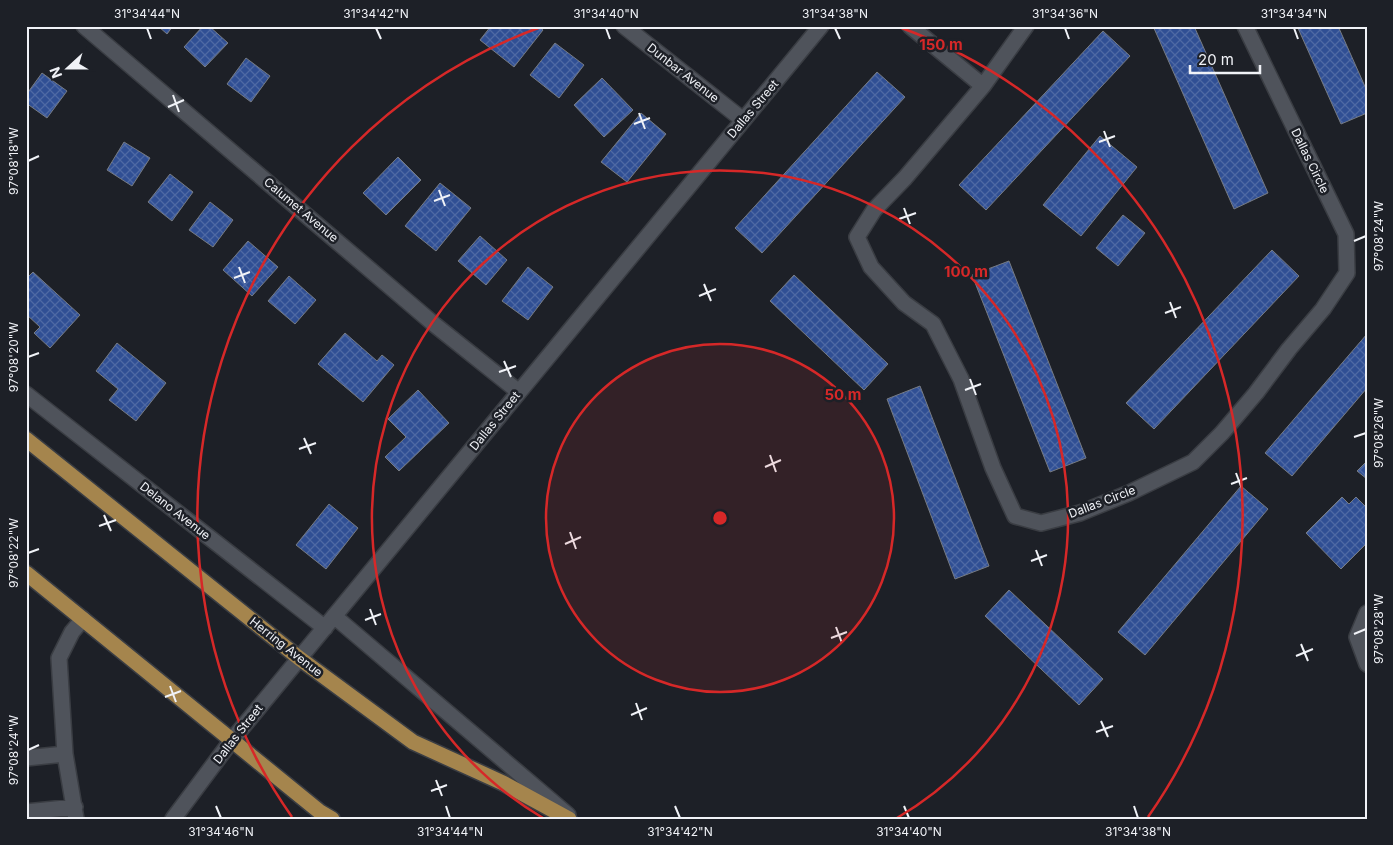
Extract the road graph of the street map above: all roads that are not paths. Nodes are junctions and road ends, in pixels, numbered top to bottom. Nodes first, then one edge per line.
1 (84, 26) edge
2 (624, 26) edge
3 (820, 26) edge
4 (910, 26) edge
5 (1026, 26) edge
6 (1245, 26) edge
7 (983, 86) junction
8 (743, 120) junction
9 (519, 392) junction
10 (26, 394) edge
11 (26, 439) edge
12 (26, 573) edge
13 (1367, 613) edge
14 (83, 619) junction
15 (330, 622) junction
16 (299, 658) junction
17 (1367, 664) edge
18 (232, 740) junction
19 (66, 754) junction
20 (26, 758) edge
21 (26, 812) edge
22 (76, 813) edge
23 (173, 819) edge
24 (332, 819) edge
25 (571, 819) edge

1 - 9 street, Calumet Avenue
2 - 8 street, Dunbar Avenue
3 - 8 street, Dallas Street
4 - 7 street
5 - 7 street, Dallas Circle
6 - 7 street, Dallas Circle
8 - 9 street, Dallas Street
9 - 15 street, Dallas Street
10 - 15 street, Delano Avenue
11 - 16 main road, Herring Avenue
12 - 14 main road
13 - 17 street
14 - 18 main road
14 - 19 street
15 - 16 street, Dallas Street
15 - 25 street, Delano Avenue
16 - 18 street, Dallas Street
16 - 25 main road, Herring Avenue
18 - 23 street, Dallas Street
18 - 24 main road
19 - 20 street
19 - 22 street
21 - 22 street

